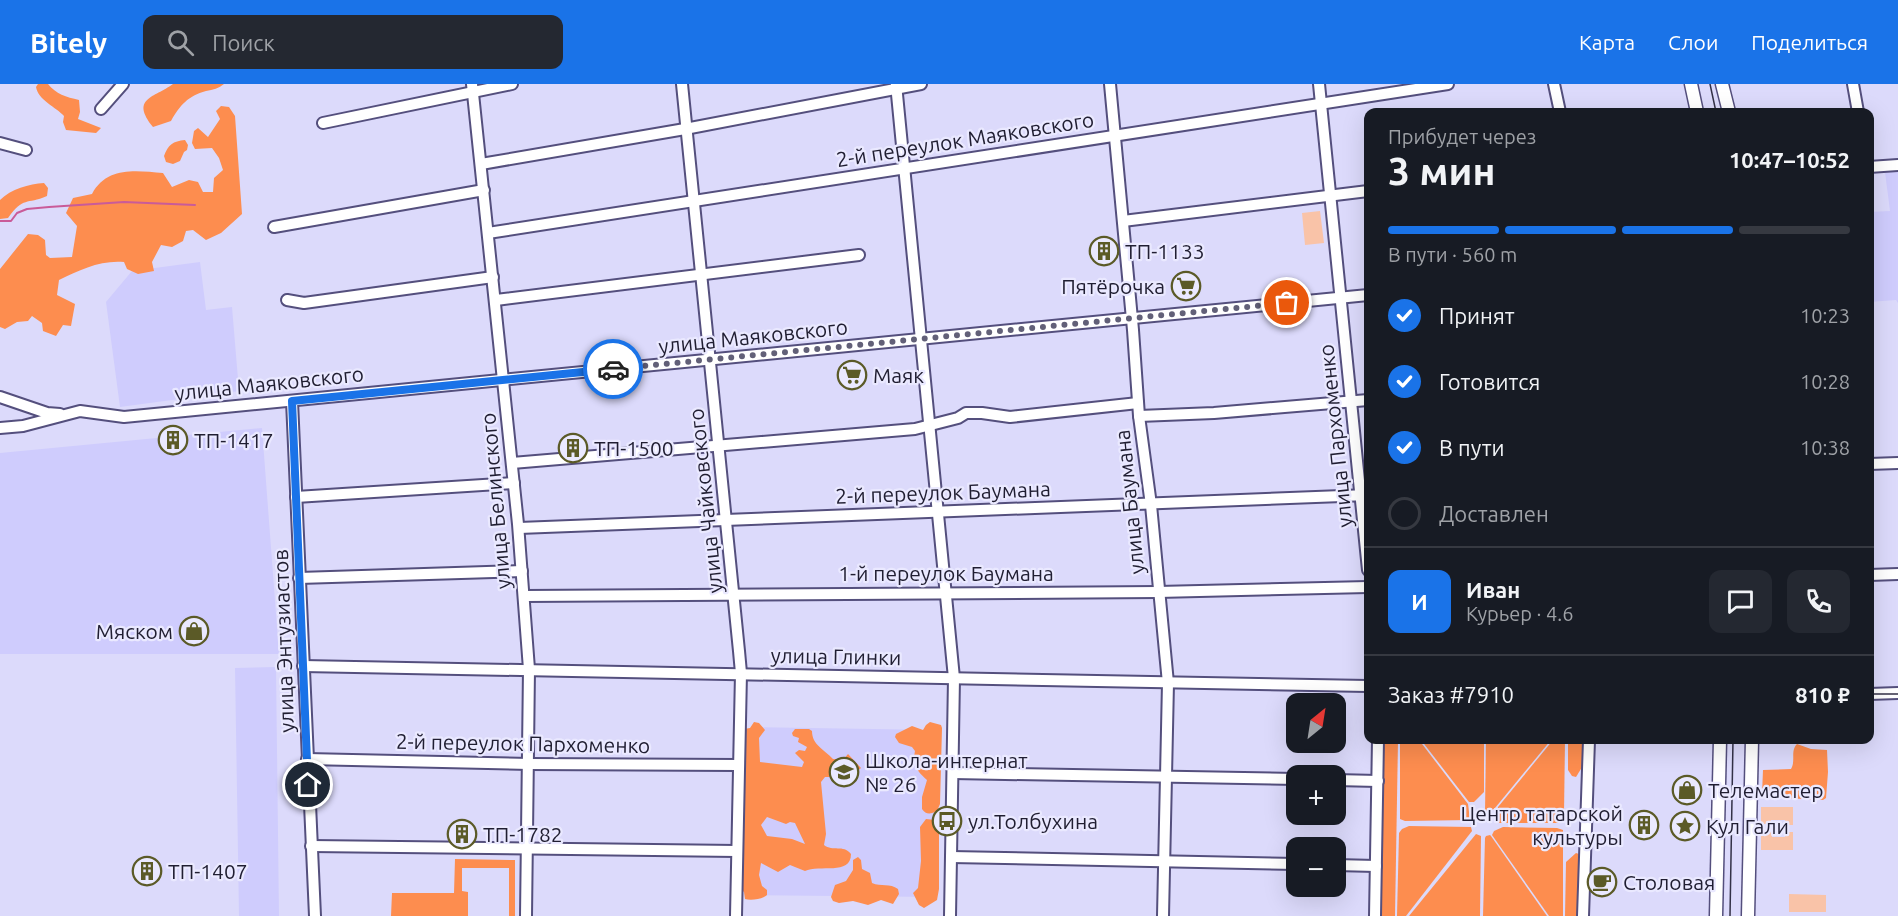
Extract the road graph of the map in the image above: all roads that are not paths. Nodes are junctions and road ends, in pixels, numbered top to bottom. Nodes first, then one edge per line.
1 (123, 84) edge
2 (512, 84) edge
3 (682, 84) edge
4 (921, 84) edge
5 (1110, 84) edge
6 (1319, 84) edge
7 (1448, 84) edge
8 (1554, 84) edge
9 (1691, 84) edge
10 (1722, 84) edge
11 (1853, 84) edge
12 (897, 86) edge
13 (473, 88) edge
14 (1321, 103) junction
15 (1559, 108) edge
16 (1696, 108) edge
17 (1728, 108) edge
18 (1857, 108) edge
19 (101, 109) dead end
20 (323, 123) dead end
21 (685, 129) junction
22 (1116, 136) junction
23 (0, 142) edge
24 (26, 150) dead end
25 (481, 164) junction
26 (1898, 165) edge
27 (1874, 166) edge
28 (906, 168) junction
29 (484, 190) junction
30 (1364, 192) edge
31 (1330, 196) junction
32 (693, 201) junction
33 (1123, 221) junction
34 (274, 227) dead end
35 (488, 233) junction
36 (859, 255) dead end
37 (701, 275) junction
38 (493, 277) junction
39 (1364, 295) edge
40 (1341, 298) junction
41 (287, 300) dead end
42 (496, 300) junction
43 (1132, 318) junction
44 (921, 339) junction
45 (710, 360) junction
46 (503, 380) junction
47 (0, 397) edge
48 (1364, 400) edge
49 (292, 401) junction
50 (1351, 402) junction
51 (1138, 403) junction
52 (67, 415) junction
53 (1139, 416) junction
54 (930, 426) junction
55 (0, 428) edge
56 (720, 447) junction
57 (512, 463) junction
58 (1898, 463) edge
59 (1874, 464) edge
60 (514, 483) junction
61 (1364, 495) edge
62 (296, 497) junction
63 (1150, 505) junction
64 (938, 511) junction
65 (727, 519) junction
66 (519, 528) junction
67 (522, 572) junction
68 (1898, 574) edge
69 (1874, 575) edge
70 (299, 578) junction
71 (1364, 587) edge
72 (1158, 592) junction
73 (734, 593) junction
74 (946, 593) junction
75 (524, 596) junction
76 (303, 666) junction
77 (529, 669) junction
78 (741, 674) junction
79 (954, 678) junction
80 (1168, 683) junction
81 (1364, 686) edge
82 (1898, 693) edge
83 (1874, 694) edge
84 (1378, 744) edge
85 (1589, 744) edge
86 (1720, 744) edge
87 (1752, 744) edge
88 (307, 759) junction
89 (529, 764) junction
90 (739, 765) junction
91 (953, 773) junction
92 (1166, 776) junction
93 (1286, 779) edge
94 (1346, 780) edge
95 (1378, 781) junction
96 (311, 846) junction
97 (527, 849) junction
98 (737, 852) junction
99 (951, 857) junction
100 (1164, 861) junction
101 (1286, 864) edge
102 (1346, 865) edge
103 (1376, 866) junction
104 (315, 916) edge
105 (526, 916) edge
106 (736, 916) edge
107 (950, 916) edge
108 (1163, 916) edge
109 (1375, 916) edge
110 (1583, 916) edge
111 (1716, 916) edge
112 (1748, 916) edge

1 - 19 street
2 - 13 street
3 - 21 street, улица Чайковского
4 - 12 street
5 - 22 street, улица Баумана
6 - 14 street, улица Пархоменко
7 - 14 street, 2-й переулок Маяковского
8 - 15 street
9 - 16 main road
10 - 17 main road
11 - 18 street
12 - 21 street
12 - 28 street
13 - 20 street
13 - 25 street, улица Белинского
14 - 22 street, 2-й переулок Маяковского
14 - 31 street, улица Пархоменко
21 - 25 street
21 - 32 street, улица Чайковского
22 - 28 street, 2-й переулок Маяковского
22 - 33 street, улица Баумана
23 - 24 street
25 - 29 street, улица Белинского
26 - 27 street
28 - 32 street, 2-й переулок Маяковского
28 - 44 street
29 - 34 street
29 - 35 street, улица Белинского
30 - 31 street
31 - 33 street
31 - 40 street, улица Пархоменко
32 - 35 street, 2-й переулок Маяковского
32 - 37 street, улица Чайковского
33 - 43 street, улица Баумана
35 - 38 street, улица Белинского
36 - 37 street
37 - 42 street
37 - 45 street, улица Чайковского
38 - 41 street
38 - 42 street, улица Белинского
39 - 40 street, улица Маяковского
40 - 43 street, улица Маяковского
40 - 50 street, улица Пархоменко
42 - 46 street, улица Белинского
43 - 44 street, улица Маяковского
43 - 51 street, улица Баумана
44 - 45 street, улица Маяковского
44 - 54 street
45 - 46 street, улица Маяковского
45 - 56 street, улица Чайковского
46 - 49 street, улица Маяковского
46 - 57 street, улица Белинского
47 - 52 street
48 - 50 street
49 - 52 street, улица Маяковского
49 - 62 street, улица Энтузиастов
50 - 53 street
50 - 61 street, улица Пархоменко
51 - 53 street, улица Баумана
51 - 54 street
52 - 55 street, улица Маяковского
53 - 63 street, улица Баумана
54 - 56 street
54 - 64 street
56 - 57 street
56 - 65 street, улица Чайковского
57 - 60 street, улица Белинского
58 - 59 street
60 - 62 street
60 - 66 street, улица Белинского
61 - 63 street, 2-й переулок Баумана
62 - 70 street, улица Энтузиастов
63 - 64 street, 2-й переулок Баумана
63 - 72 street, улица Баумана
64 - 65 street, 2-й переулок Баумана
64 - 74 street
65 - 66 street, 2-й переулок Баумана
65 - 73 street, улица Чайковского
66 - 67 street, улица Белинского
67 - 70 street
67 - 75 street, улица Белинского
68 - 69 street
70 - 76 street, улица Энтузиастов
71 - 72 street, 1-й переулок Баумана
72 - 74 street, 1-й переулок Баумана
72 - 80 street, улица Баумана
73 - 74 street, 1-й переулок Баумана
73 - 75 street, 1-й переулок Баумана
73 - 78 street, улица Чайковского
74 - 79 street
75 - 77 street, улица Белинского
76 - 77 street, улица Глинки
76 - 88 street, улица Энтузиастов
77 - 78 street, улица Глинки
77 - 89 street, улица Белинского
78 - 79 street, улица Глинки
78 - 90 street, улица Чайковского
79 - 80 street, улица Глинки
79 - 91 street
80 - 81 street, улица Глинки
80 - 92 street, улица Баумана
82 - 83 street
84 - 95 street
85 - 110 street
86 - 111 main road
87 - 112 main road
88 - 89 street, 2-й переулок Пархоменко
88 - 96 street, улица Энтузиастов
89 - 90 street, 2-й переулок Пархоменко
89 - 97 street, улица Белинского
90 - 98 street, улица Чайковского
91 - 92 street
91 - 99 street
92 - 93 street
92 - 100 street, улица Баумана
94 - 95 street
95 - 103 street
96 - 97 street
96 - 104 street, улица Энтузиастов
97 - 98 street
97 - 105 street, улица Белинского
98 - 106 street, улица Чайковского
99 - 100 street
99 - 107 street
100 - 101 street
100 - 108 street, улица Баумана
102 - 103 street
103 - 109 street

